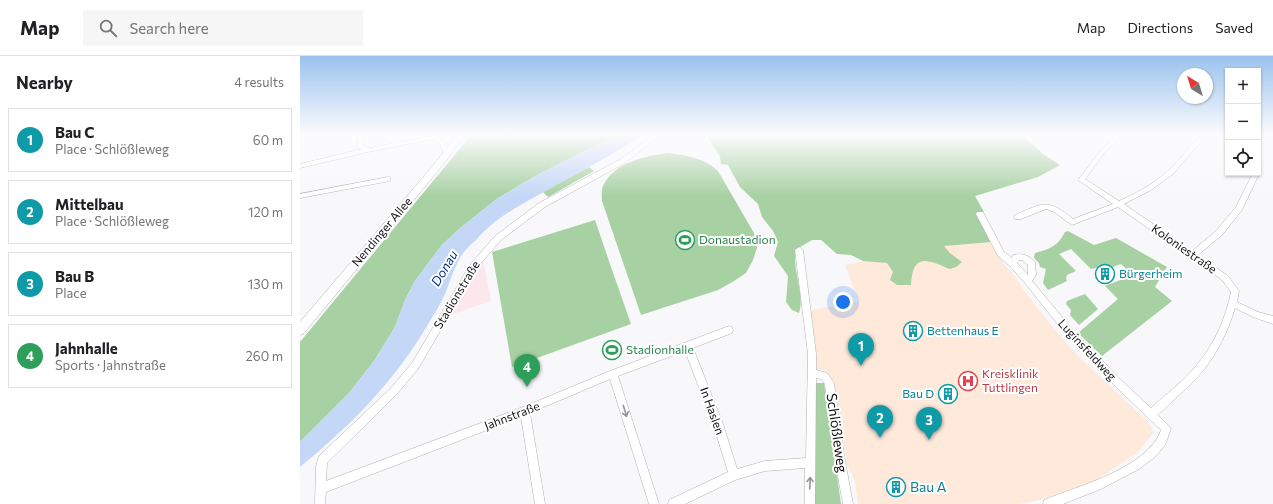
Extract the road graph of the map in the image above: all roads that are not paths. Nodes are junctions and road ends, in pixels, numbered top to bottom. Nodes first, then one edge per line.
1 (347, 155) edge
2 (445, 155) edge
3 (631, 155) edge
4 (1100, 155) edge
5 (1186, 155) edge
6 (300, 166) edge
7 (1255, 176) edge
8 (388, 179) dead end
9 (300, 196) edge
10 (1120, 205) junction
11 (980, 214) dead end
12 (1018, 217) dead end
13 (799, 250) dead end
14 (1193, 254) junction
15 (1013, 264) junction
16 (1028, 281) junction
17 (1234, 304) junction
18 (1273, 320) edge
19 (300, 330) edge
20 (729, 330) dead end
21 (688, 346) junction
22 (812, 373) junction
23 (613, 374) junction
24 (525, 411) junction
25 (1152, 414) junction
26 (811, 463) junction
27 (734, 475) junction
28 (322, 488) junction
29 (320, 504) edge
30 (540, 504) edge
31 (654, 504) edge
32 (673, 504) edge
33 (810, 504) edge
34 (848, 504) edge
35 (1048, 504) edge

1 - 6 street
2 - 19 street, Nendinger Allee
3 - 28 street, Stadionstraße
4 - 10 street, Koloniestraße
5 - 10 street
7 - 14 street
8 - 9 street
10 - 12 street
10 - 14 street, Koloniestraße
11 - 15 street, Luginsfeldweg
13 - 22 street, Schlößleweg
14 - 17 street, Koloniestraße
15 - 16 street, Luginsfeldweg
15 - 16 street
16 - 25 street, Luginsfeldweg
17 - 18 street
17 - 25 street
20 - 21 street, Jahnstraße
21 - 23 street, Jahnstraße
21 - 27 street, In Haslen
22 - 26 street, Schlößleweg
22 - 34 street, Schlößleweg
23 - 24 street, Jahnstraße
23 -> 31 street
24 - 28 street, Jahnstraße
24 - 30 street
25 - 35 street, Luginsfeldweg
26 - 27 street
33 -> 26 street, Schlößleweg
27 - 32 street
28 - 29 street

